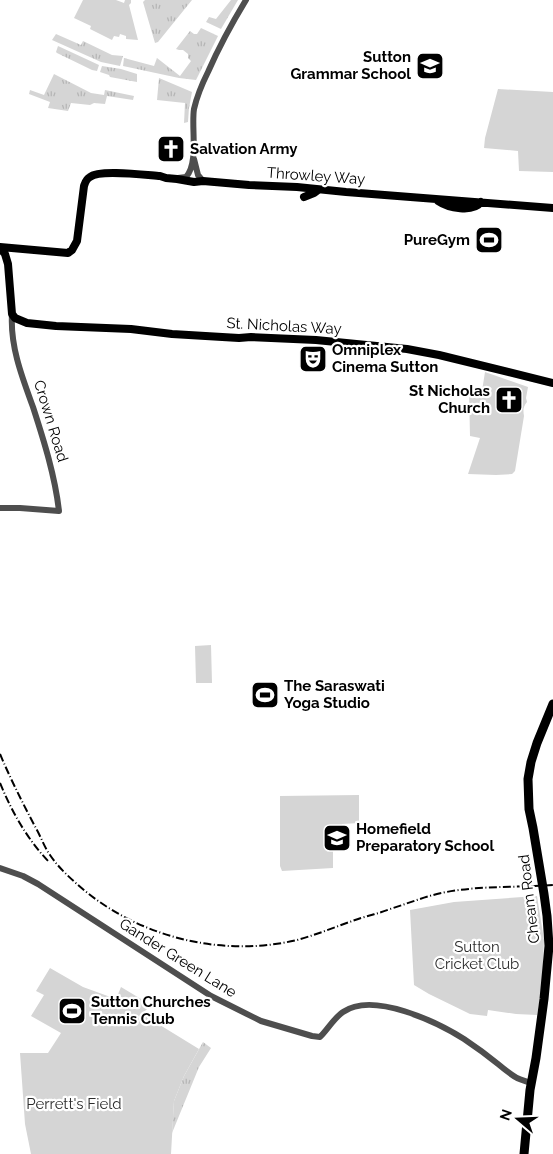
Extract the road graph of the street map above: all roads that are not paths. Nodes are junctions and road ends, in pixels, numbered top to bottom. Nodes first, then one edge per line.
1 (246, 0) edge
2 (193, 158) junction
3 (177, 179) junction
4 (203, 181) junction
5 (318, 190) junction
6 (304, 197) dead end
7 (553, 208) edge
8 (0, 248) edge
9 (24, 250) junction
10 (8, 264) junction
11 (12, 314) junction
12 (27, 323) junction
13 (13, 340) junction
14 (553, 384) edge
15 (0, 508) edge
16 (553, 704) edge
17 (0, 868) edge
18 (531, 1083) junction
19 (524, 1154) edge

1 - 2 street
2 - 3 street
2 - 4 street
3 - 4 main road, Throwley Way
3 - 9 main road, Throwley Way
4 - 5 main road, Throwley Way
5 - 6 main road
5 - 7 main road, Throwley Way
8 - 9 main road
8 - 10 main road, Crown Road
9 - 10 main road
10 - 11 main road, Crown Road
11 - 12 main road, St. Nicholas Way
11 - 13 street, Crown Road
12 - 13 street
12 - 14 main road, St. Nicholas Way
13 - 15 street, Crown Road
16 - 18 highway, Cheam Road
17 - 18 street, Gander Green Lane
18 - 19 highway, Cheam Road

